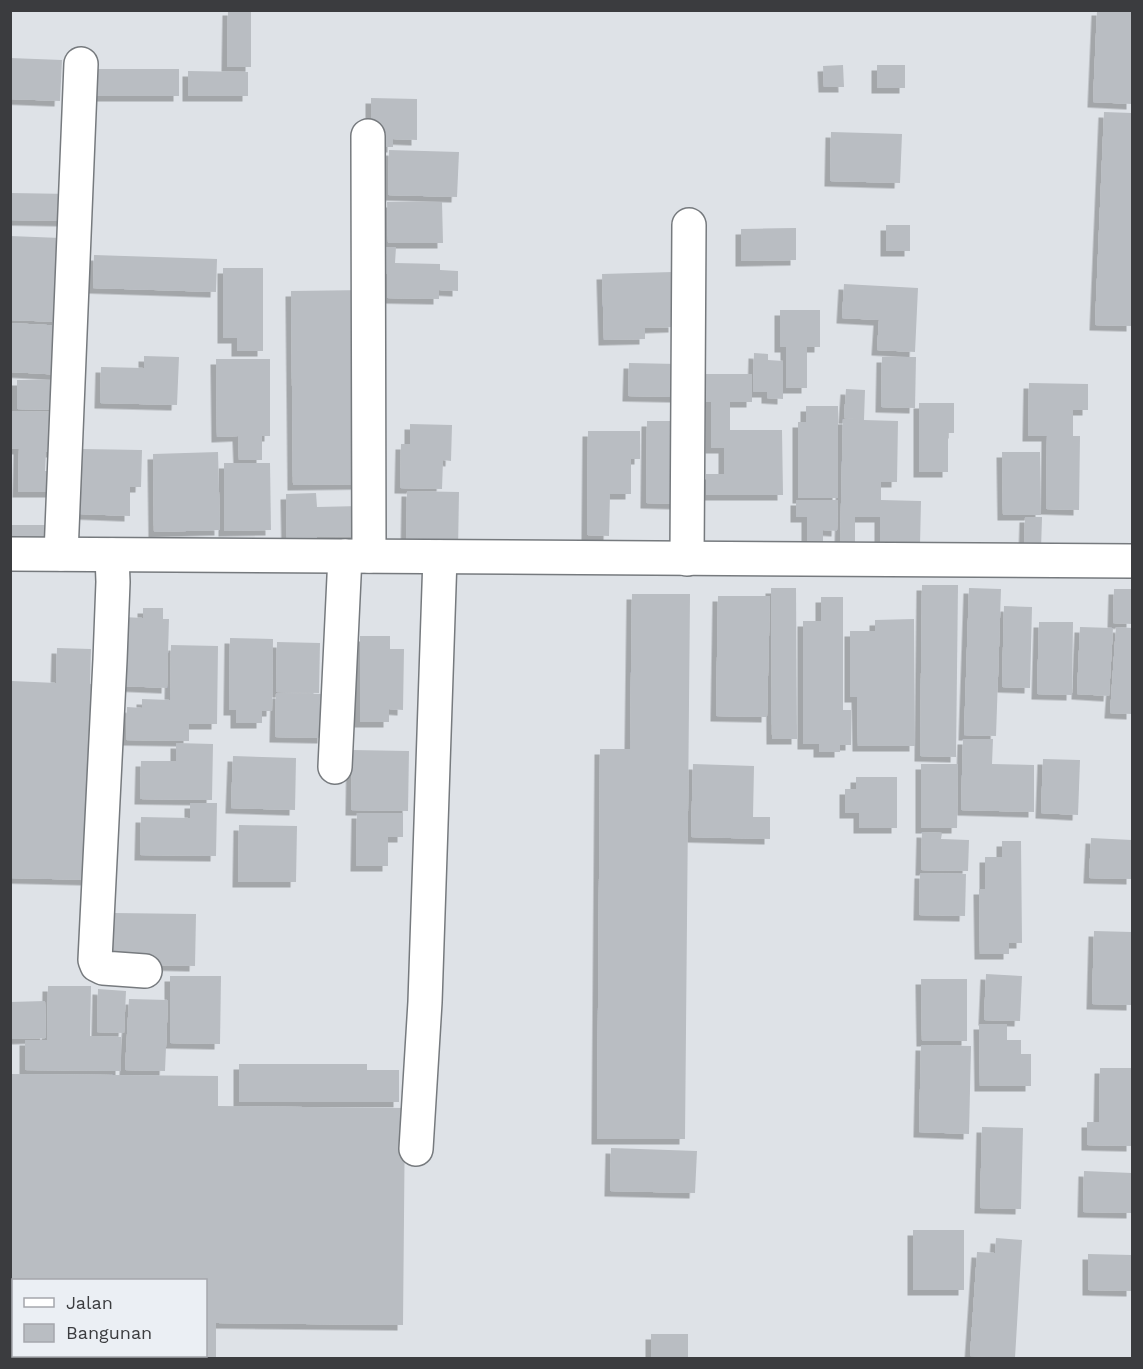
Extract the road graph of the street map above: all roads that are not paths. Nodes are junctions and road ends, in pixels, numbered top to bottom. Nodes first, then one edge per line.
1 (81, 64) dead end
2 (368, 136) dead end
3 (689, 225) dead end
4 (10, 554) edge
5 (61, 554) junction
6 (112, 555) junction
7 (357, 556) junction
8 (440, 557) junction
9 (687, 559) junction
10 (1132, 561) edge
11 (335, 767) dead end
12 (145, 971) dead end
13 (416, 1149) dead end

1 - 5 street
2 - 7 street
3 - 9 street
4 - 5 street
5 - 6 street
6 - 7 street
6 - 12 street
7 - 8 street
7 - 11 street
8 - 9 street
8 - 13 street
9 - 10 street

